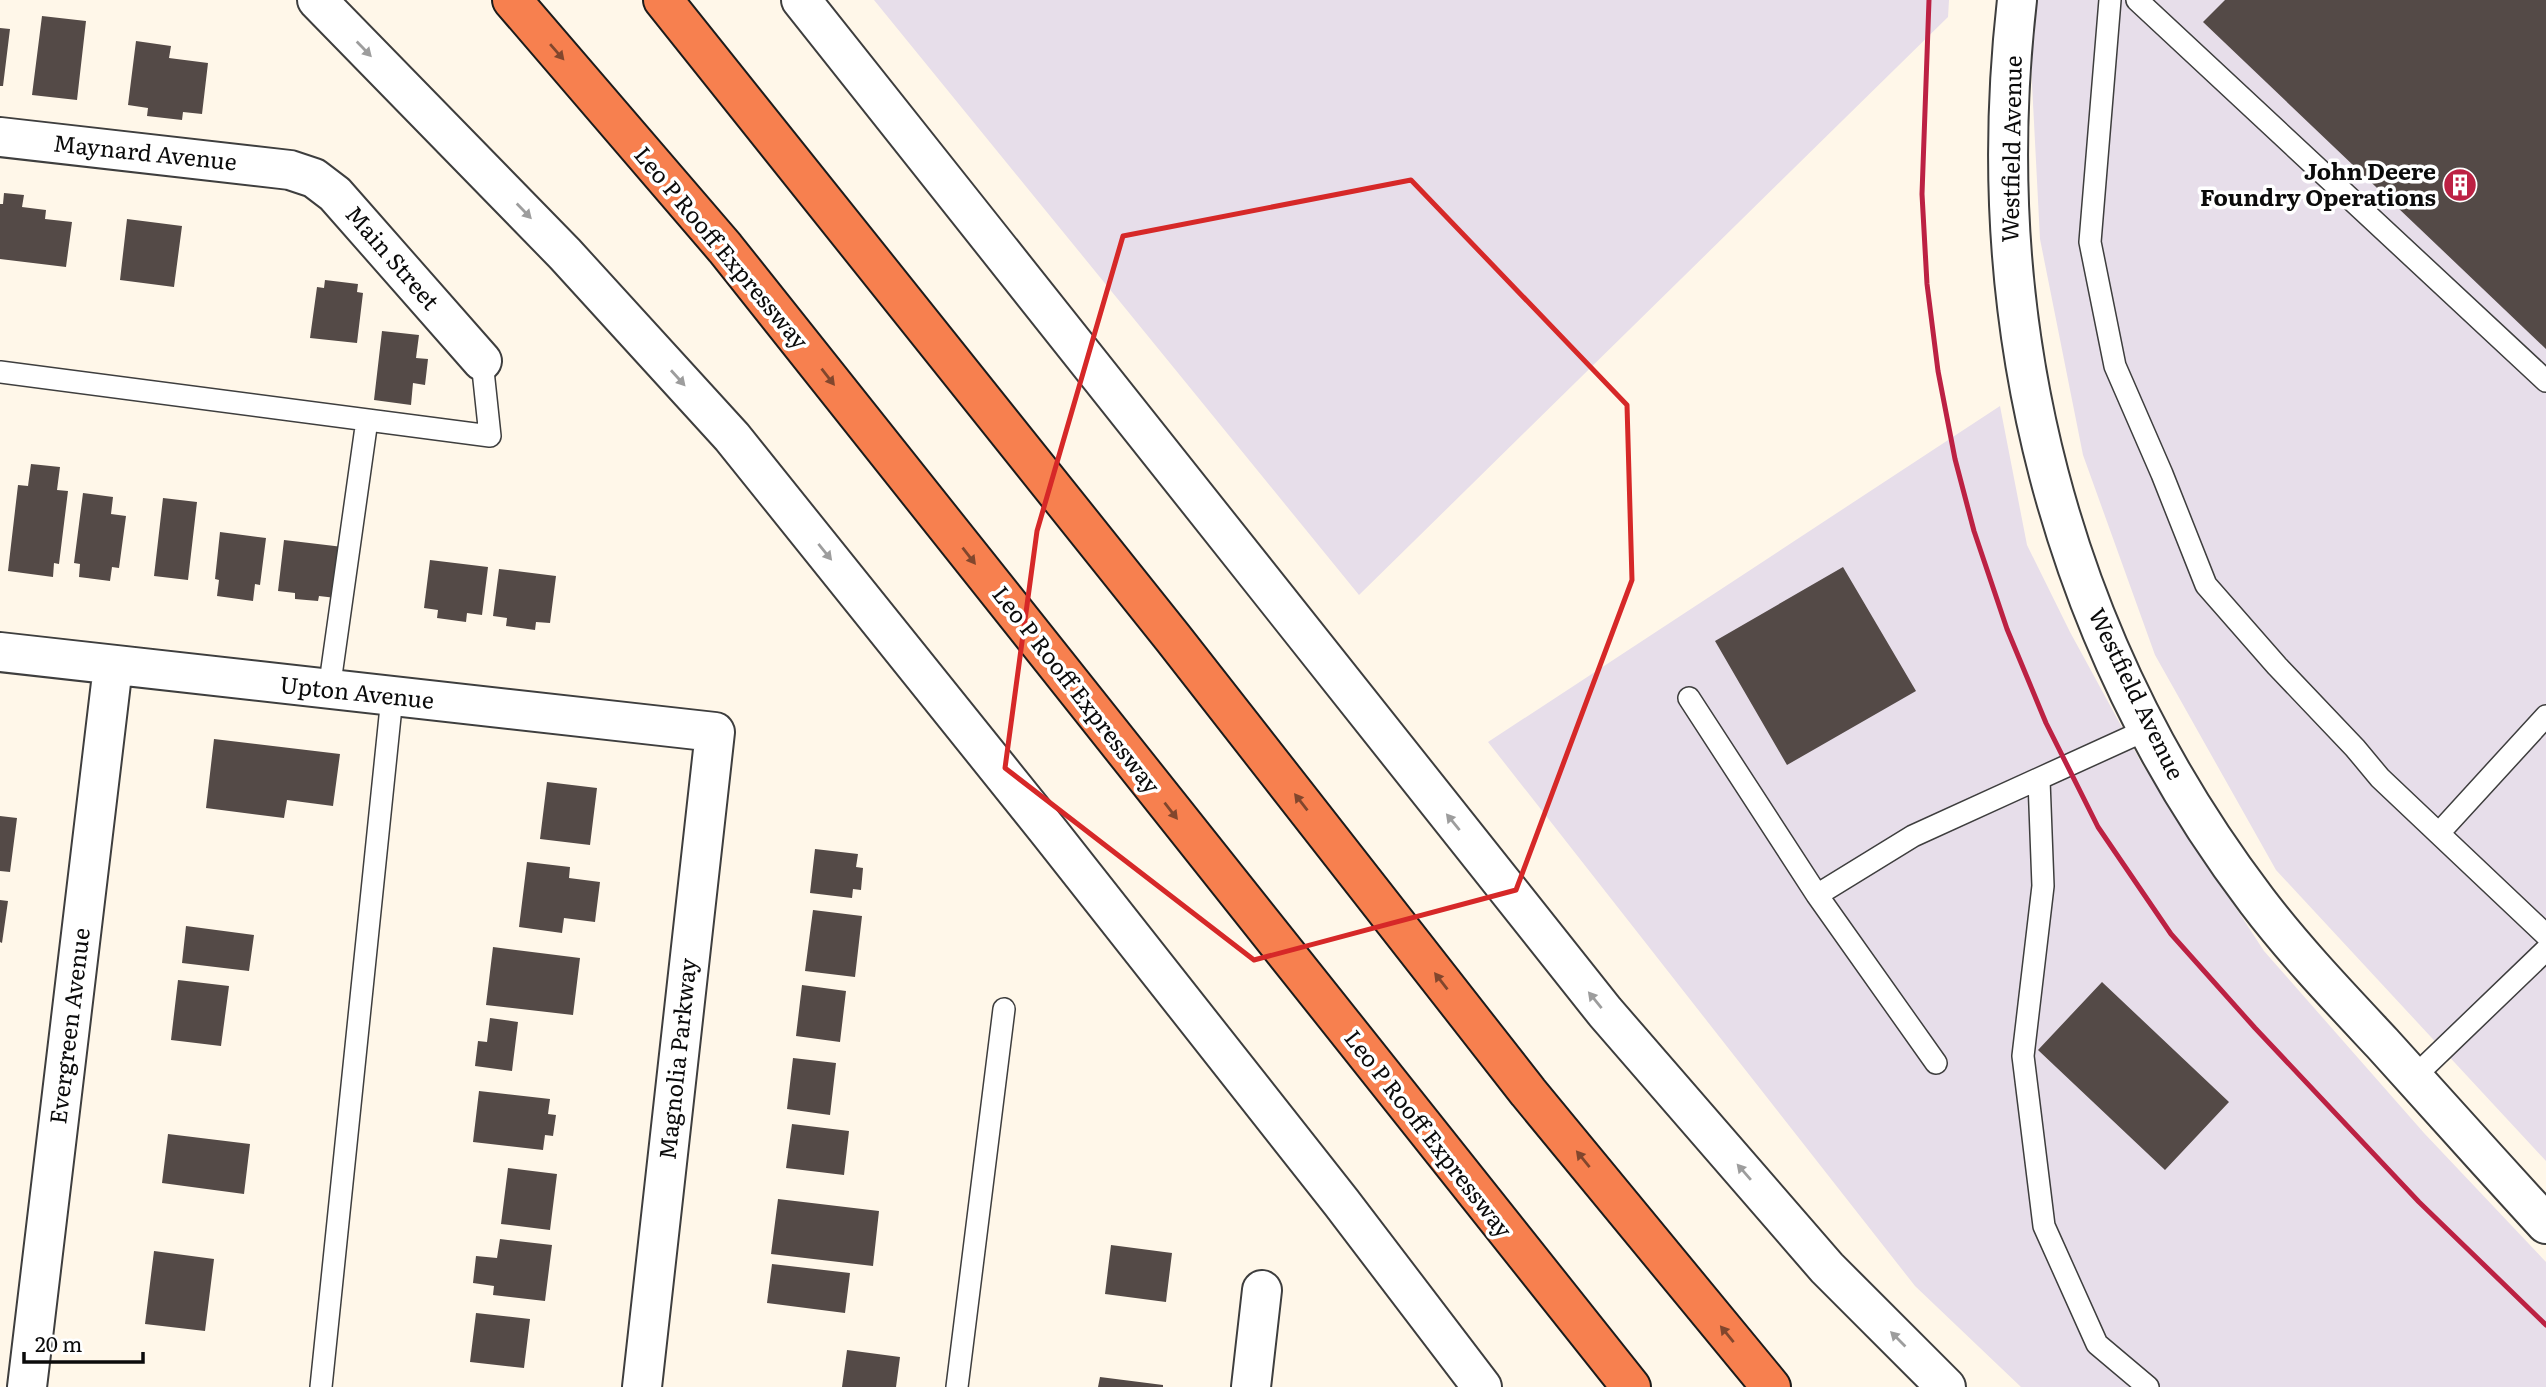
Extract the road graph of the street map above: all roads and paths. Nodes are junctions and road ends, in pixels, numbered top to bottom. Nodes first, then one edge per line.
1 (317, 0) edge
2 (512, 0) edge
3 (663, 0) edge
4 (801, 0) edge
5 (2017, 0) edge
6 (2110, 0) edge
7 (2137, 0) edge
8 (0, 137) edge
9 (290, 170) joint
10 (482, 361) joint
11 (0, 372) edge
12 (2546, 380) edge
13 (368, 420) junction
14 (0, 652) edge
15 (113, 666) junction
16 (329, 690) junction
17 (392, 696) junction
18 (1689, 698) dead end
19 (2546, 716) edge
20 (2148, 729) junction
21 (715, 732) joint
22 (2039, 780) junction
23 (2439, 833) junction
24 (1817, 895) junction
25 (2546, 935) edge
26 (2546, 950) edge
27 (1004, 1009) dead end
28 (1936, 1063) dead end
29 (2413, 1078) junction
30 (2546, 1224) edge
31 (1262, 1290) dead end
32 (27, 1387) edge
33 (321, 1387) edge
34 (642, 1387) edge
35 (957, 1387) edge
36 (1251, 1387) edge
37 (1482, 1387) edge
38 (1631, 1387) edge
39 (1771, 1387) edge
40 (1946, 1387) edge
41 (2148, 1387) edge

1 -> 37 street
2 -> 38 highway, Leo P Rooff Expressway
39 -> 3 highway
40 -> 4 street
5 - 20 street, Westfield Avenue
6 - 23 lane
7 - 12 lane
8 - 9 street, Maynard Avenue
9 - 10 street, Main Street
10 - 13 lane
11 - 13 lane
13 - 16 lane
14 - 15 street, Upton Avenue
15 - 16 street, Upton Avenue
15 - 32 street, Evergreen Avenue
16 - 17 street, Upton Avenue
17 - 21 street, Upton Avenue
17 - 33 lane
18 - 24 lane
19 - 23 lane
20 - 22 lane
20 - 29 street, Westfield Avenue
21 - 34 street, Magnolia Parkway
22 - 24 lane
22 - 41 lane
23 - 25 lane
24 - 28 lane
26 - 29 lane
27 - 35 lane
29 - 30 street, Westfield Avenue
31 - 36 street

